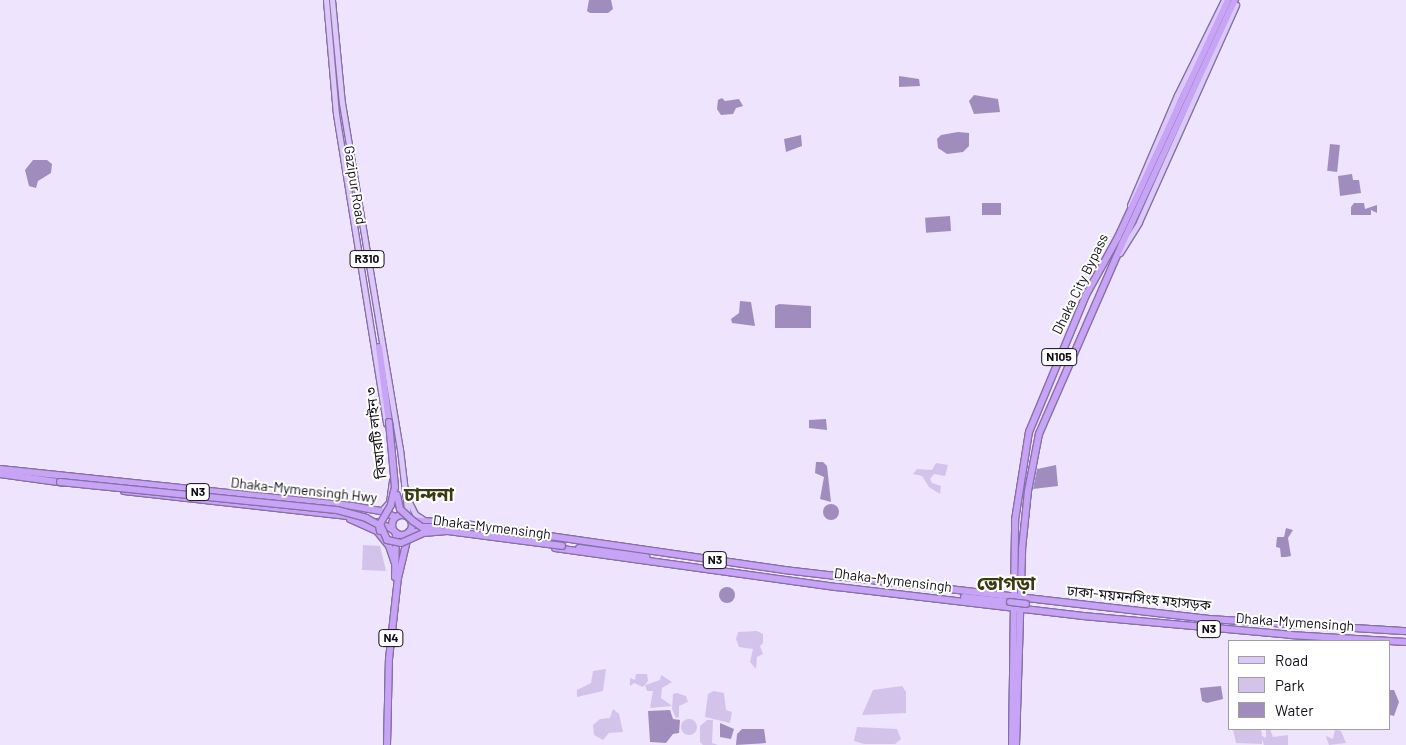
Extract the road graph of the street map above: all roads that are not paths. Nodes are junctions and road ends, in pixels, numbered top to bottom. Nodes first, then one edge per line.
1 (329, 0) edge
2 (1224, 0) edge
3 (1228, 0) edge
4 (1236, 0) edge
5 (1112, 244) junction
6 (378, 348) junction
7 (390, 422) junction
8 (0, 469) edge
9 (0, 474) edge
10 (60, 482) junction
11 (391, 492) junction
12 (408, 499) junction
13 (381, 511) junction
14 (344, 516) junction
15 (395, 517) junction
16 (409, 518) junction
17 (434, 522) junction
18 (380, 531) junction
19 (394, 531) junction
20 (510, 531) junction
21 (409, 532) junction
22 (565, 546) junction
23 (578, 551) junction
24 (396, 566) junction
25 (1015, 602) junction
26 (1026, 604) dead end
27 (1406, 631) edge
28 (1376, 640) edge
29 (1391, 641) edge
30 (1406, 642) edge
31 (383, 745) edge
32 (387, 745) edge
33 (1012, 745) edge
34 (1016, 745) edge

1 - 6 main road, বিআরটি লাইন ৩
1 - 12 main road, Gazipur Road / R310
2 - 5 main road
3 - 5 highway, Dhaka City Bypass / N105
4 - 25 highway, Dhaka City Bypass / N105
5 - 25 highway, Dhaka City Bypass / N105
6 - 7 highway, বিআরটি লাইন ৩
6 - 11 main road
7 - 18 highway, বিআরটি লাইন ৩, bridge
7 - 20 highway, বিআরটি লাইন ৩, bridge
8 - 13 highway, Dhaka-Mymensingh Hwy / N3
9 - 10 highway, Dhaka-Mymensingh Hwy / N3
10 - 14 highway, Dhaka-Mymensingh Hwy / N3
10 - 18 highway, bridge
11 - 13 main road
11 - 15 main road
12 - 16 main road, Gazipur Road / R310
12 - 17 main road
13 - 15 highway, Dhaka-Mymensingh Hwy / N3
14 - 19 highway, Dhaka-Mymensingh Hwy / N3
14 - 24 highway, N3
15 - 16 highway, Dhaka-Mymensingh / N3
15 - 19 highway
16 - 17 highway, Dhaka-Mymensingh / N3
16 - 21 highway, Dhaka-Mymensingh
17 - 20 highway, Dhaka-Mymensingh / N3
18 - 22 highway, bridge
19 - 21 highway, Dhaka-Mymensingh / N3
19 - 24 highway, N4
20 - 25 highway, Dhaka-Mymensingh / N3
21 - 23 highway, Dhaka-Mymensingh / N3
21 - 32 highway, N4
22 - 23 highway
22 - 25 highway
23 - 25 highway, Dhaka-Mymensingh / N3
24 - 31 highway, N4
25 - 26 highway, bridge
25 - 27 highway, ঢাকা-ময়মনসিংহ মহাসড়ক / N3
25 - 28 highway, Dhaka-Mymensingh / N3
25 - 33 highway, Dhaka City Bypass / N105
25 - 34 highway
29 - 30 highway, Dhaka-Mymensingh / N3

